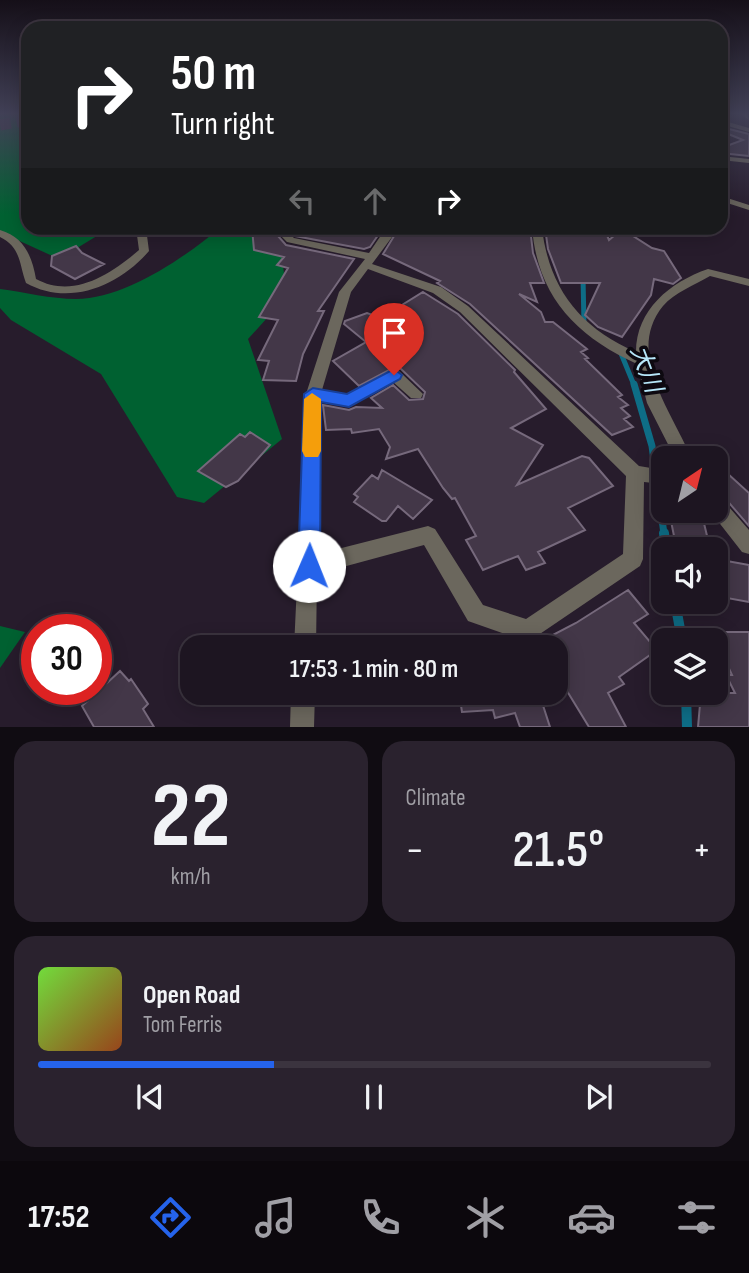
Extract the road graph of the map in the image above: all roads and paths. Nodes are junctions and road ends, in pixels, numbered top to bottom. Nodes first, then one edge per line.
1 (728, 159) edge
2 (749, 161) edge
3 (728, 200) edge
4 (749, 208) edge
5 (0, 233) edge
6 (142, 235) edge
7 (286, 235) edge
8 (386, 235) edge
9 (537, 235) edge
10 (369, 261) junction
11 (749, 283) edge
12 (643, 360) junction
13 (313, 394) junction
14 (416, 394) dead end
15 (676, 446) edge
16 (635, 473) junction
17 (651, 475) edge
18 (728, 520) edge
19 (749, 545) edge
20 (309, 566) junction
21 (306, 635) edge
22 (303, 705) edge
23 (302, 727) edge

1 - 2 street
3 - 4 lane
5 - 6 street
7 - 10 street
8 - 10 street
9 - 12 street
10 - 13 street
10 - 16 street
11 - 12 street
12 - 15 street
13 - 14 street
13 - 20 street
16 - 17 street
16 - 20 street
18 - 19 street
20 - 21 street
22 - 23 street

